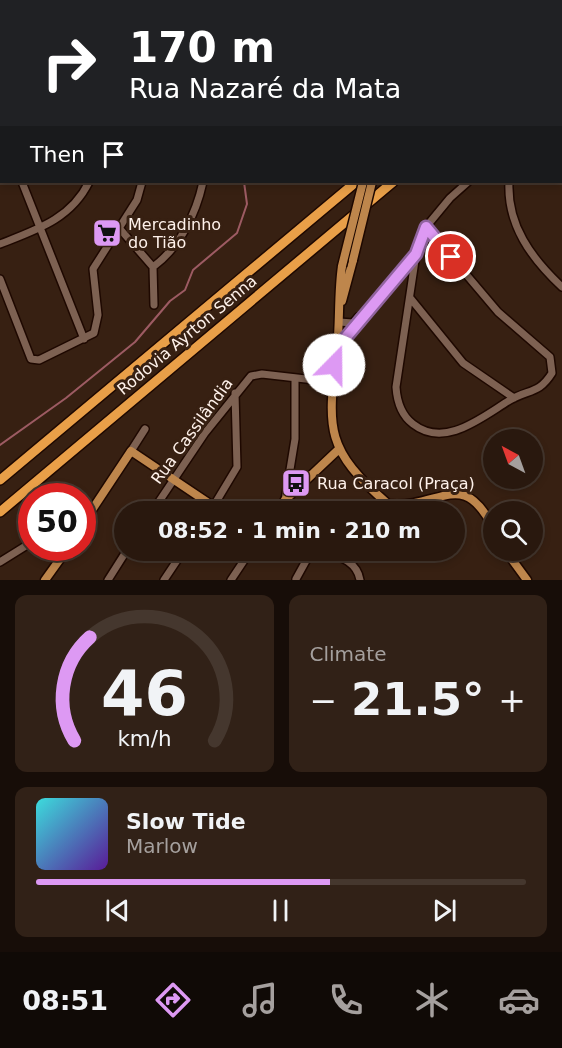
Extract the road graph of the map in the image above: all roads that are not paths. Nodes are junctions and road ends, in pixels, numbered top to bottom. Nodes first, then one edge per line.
1 (22, 183) edge
2 (87, 183) edge
3 (142, 183) edge
4 (202, 183) edge
5 (355, 183) edge
6 (363, 183) edge
7 (372, 183) edge
8 (392, 183) edge
9 (467, 183) edge
10 (508, 183) edge
11 (426, 227) junction
12 (41, 228) junction
13 (120, 229) junction
14 (0, 244) edge
15 (416, 254) junction
16 (153, 267) junction
17 (0, 279) edge
18 (562, 287) edge
19 (411, 299) junction
20 (154, 305) dead end
21 (372, 306) junction
22 (339, 310) junction
23 (339, 322) junction
24 (84, 339) junction
25 (337, 348) junction
26 (295, 378) junction
27 (332, 382) junction
28 (236, 393) junction
29 (514, 398) junction
30 (145, 429) dead end
31 (339, 449) junction
32 (131, 451) junction
33 (173, 478) junction
34 (0, 480) edge
35 (285, 500) joint
36 (159, 501) edge
37 (202, 501) edge
38 (217, 501) edge
39 (382, 501) edge
40 (429, 501) edge
41 (96, 502) edge
42 (483, 509) edge
43 (0, 512) edge
44 (18, 551) edge
45 (59, 561) edge
46 (120, 561) edge
47 (177, 561) edge
48 (243, 561) edge
49 (306, 561) edge
50 (348, 561) edge
51 (513, 561) edge
52 (0, 562) edge
53 (296, 579) edge
54 (45, 580) edge
55 (108, 580) edge
56 (164, 580) edge
57 (231, 580) edge
58 (360, 580) edge
59 (526, 580) edge

1 - 12 street
2 - 12 street
3 - 13 street
4 - 16 street
5 - 34 highway, Rodovia Ayrton Senna
6 - 22 main road, bridge
7 - 22 main road, bridge
8 - 43 highway, Rodovia Ayrton Senna
9 - 11 street
10 - 18 street
11 - 15 street
11 - 29 street
12 - 14 street
12 - 24 street
13 - 16 street
13 - 24 street
15 - 19 street
15 - 21 street
16 - 20 street
17 - 24 street
19 - 29 street
19 - 29 street
21 - 23 street
21 - 25 street
22 - 23 main road
23 - 25 main road
25 - 27 main road
26 - 27 street, Rua Cassilândia
26 - 28 street, Rua Cassilândia
26 - 35 street
27 - 31 main road
28 - 33 street, Rua Cassilândia
28 - 38 street
30 - 32 street
31 - 35 main road
31 - 39 main road
32 - 33 main road
32 - 41 main road
33 - 36 street, Rua Cassilândia
33 - 37 main road
40 - 42 main road
44 - 52 street
45 - 54 main road
46 - 55 street
47 - 56 street
48 - 57 street
49 - 53 street
50 - 58 street
51 - 59 main road

